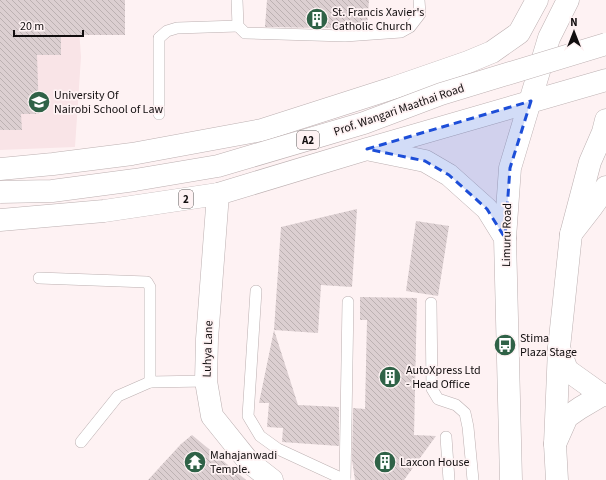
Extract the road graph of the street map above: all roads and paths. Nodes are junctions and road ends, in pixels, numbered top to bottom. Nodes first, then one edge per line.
1 (237, 0) edge
2 (419, 0) edge
3 (537, 0) edge
4 (568, 0) edge
5 (238, 26) junction
6 (606, 44) edge
7 (606, 80) edge
8 (531, 101) junction
9 (159, 114) dead end
10 (606, 120) edge
11 (367, 149) junction
12 (0, 169) edge
13 (606, 187) edge
14 (0, 192) edge
15 (218, 194) junction
16 (0, 220) edge
17 (571, 234) junction
18 (505, 238) junction
19 (39, 278) dead end
20 (256, 291) dead end
21 (348, 302) dead end
22 (431, 303) dead end
23 (559, 348) junction
24 (206, 381) junction
25 (150, 382) junction
26 (604, 395) edge
27 (446, 437) dead end
28 (80, 442) dead end
29 (555, 444) junction
30 (272, 480) edge
31 (345, 480) edge
32 (449, 480) edge
33 (473, 480) edge
34 (511, 480) edge
35 (557, 480) edge

1 - 5 lane
2 - 5 lane
3 - 12 main road
4 - 8 main road, Limuru Road
5 - 9 lane
6 - 14 main road, Prof. Wangari Maathai Road / A2, bridge
7 - 8 main road, 2
8 - 11 main road, 2
8 - 18 main road, Limuru Road
10 - 17 main road
11 - 15 main road, 2
11 - 18 main road
13 - 17 main road
15 - 16 main road, 2
15 - 24 main road, Luhya Lane
17 - 23 main road
18 - 34 main road, Limuru Road
19 - 25 lane
20 - 31 lane
21 - 31 lane
22 - 33 lane
23 - 26 main road
23 - 29 main road
24 - 25 lane
24 - 30 main road, Luhya Lane
25 - 28 lane
26 - 29 main road
27 - 32 lane
29 - 35 main road

